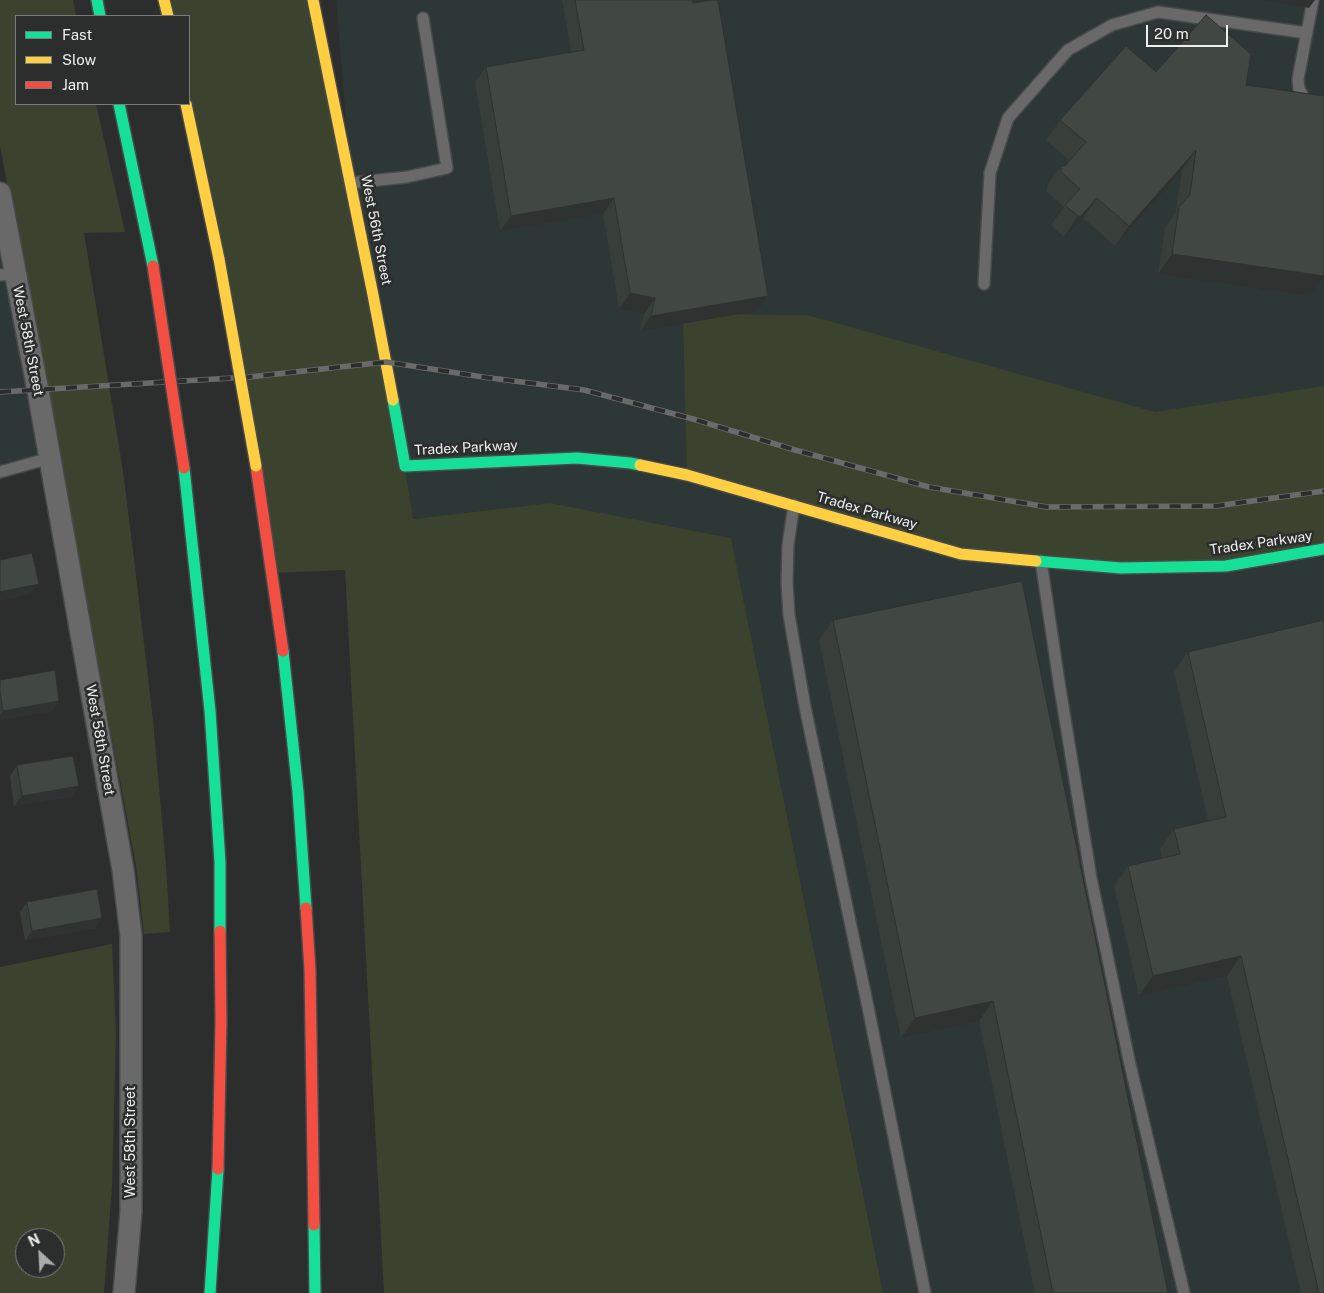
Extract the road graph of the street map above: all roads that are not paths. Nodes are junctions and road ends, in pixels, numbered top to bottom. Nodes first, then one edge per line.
1 (97, 0) edge
2 (164, 0) edge
3 (313, 0) edge
4 (1313, 0) edge
5 (100, 15) edge
6 (168, 15) edge
7 (422, 18) dead end
8 (1307, 33) junction
9 (119, 105) edge
10 (186, 105) edge
11 (1324, 108) edge
12 (351, 183) junction
13 (0, 193) edge
14 (8, 275) edge
15 (984, 284) dead end
16 (50, 458) junction
17 (405, 466) joint
18 (0, 472) edge
19 (794, 505) junction
20 (1324, 549) edge
21 (1041, 561) junction
22 (124, 1293) edge
23 (210, 1293) edge
24 (315, 1293) edge
25 (925, 1293) edge
26 (1184, 1293) edge

1 - 5 main road
2 - 6 main road
3 - 12 main road, West 56th Street
4 - 8 lane
7 - 12 lane
8 - 11 lane
8 - 15 lane
9 - 23 main road, bridge
10 - 24 main road, bridge
12 - 17 main road, West 56th Street
13 - 14 street, West 58th Street
14 - 16 street, West 58th Street
16 - 18 lane
16 - 22 street, West 58th Street
17 - 19 main road, Tradex Parkway
19 - 21 main road, Tradex Parkway
19 - 25 lane
20 - 21 main road, Tradex Parkway
21 - 26 lane

